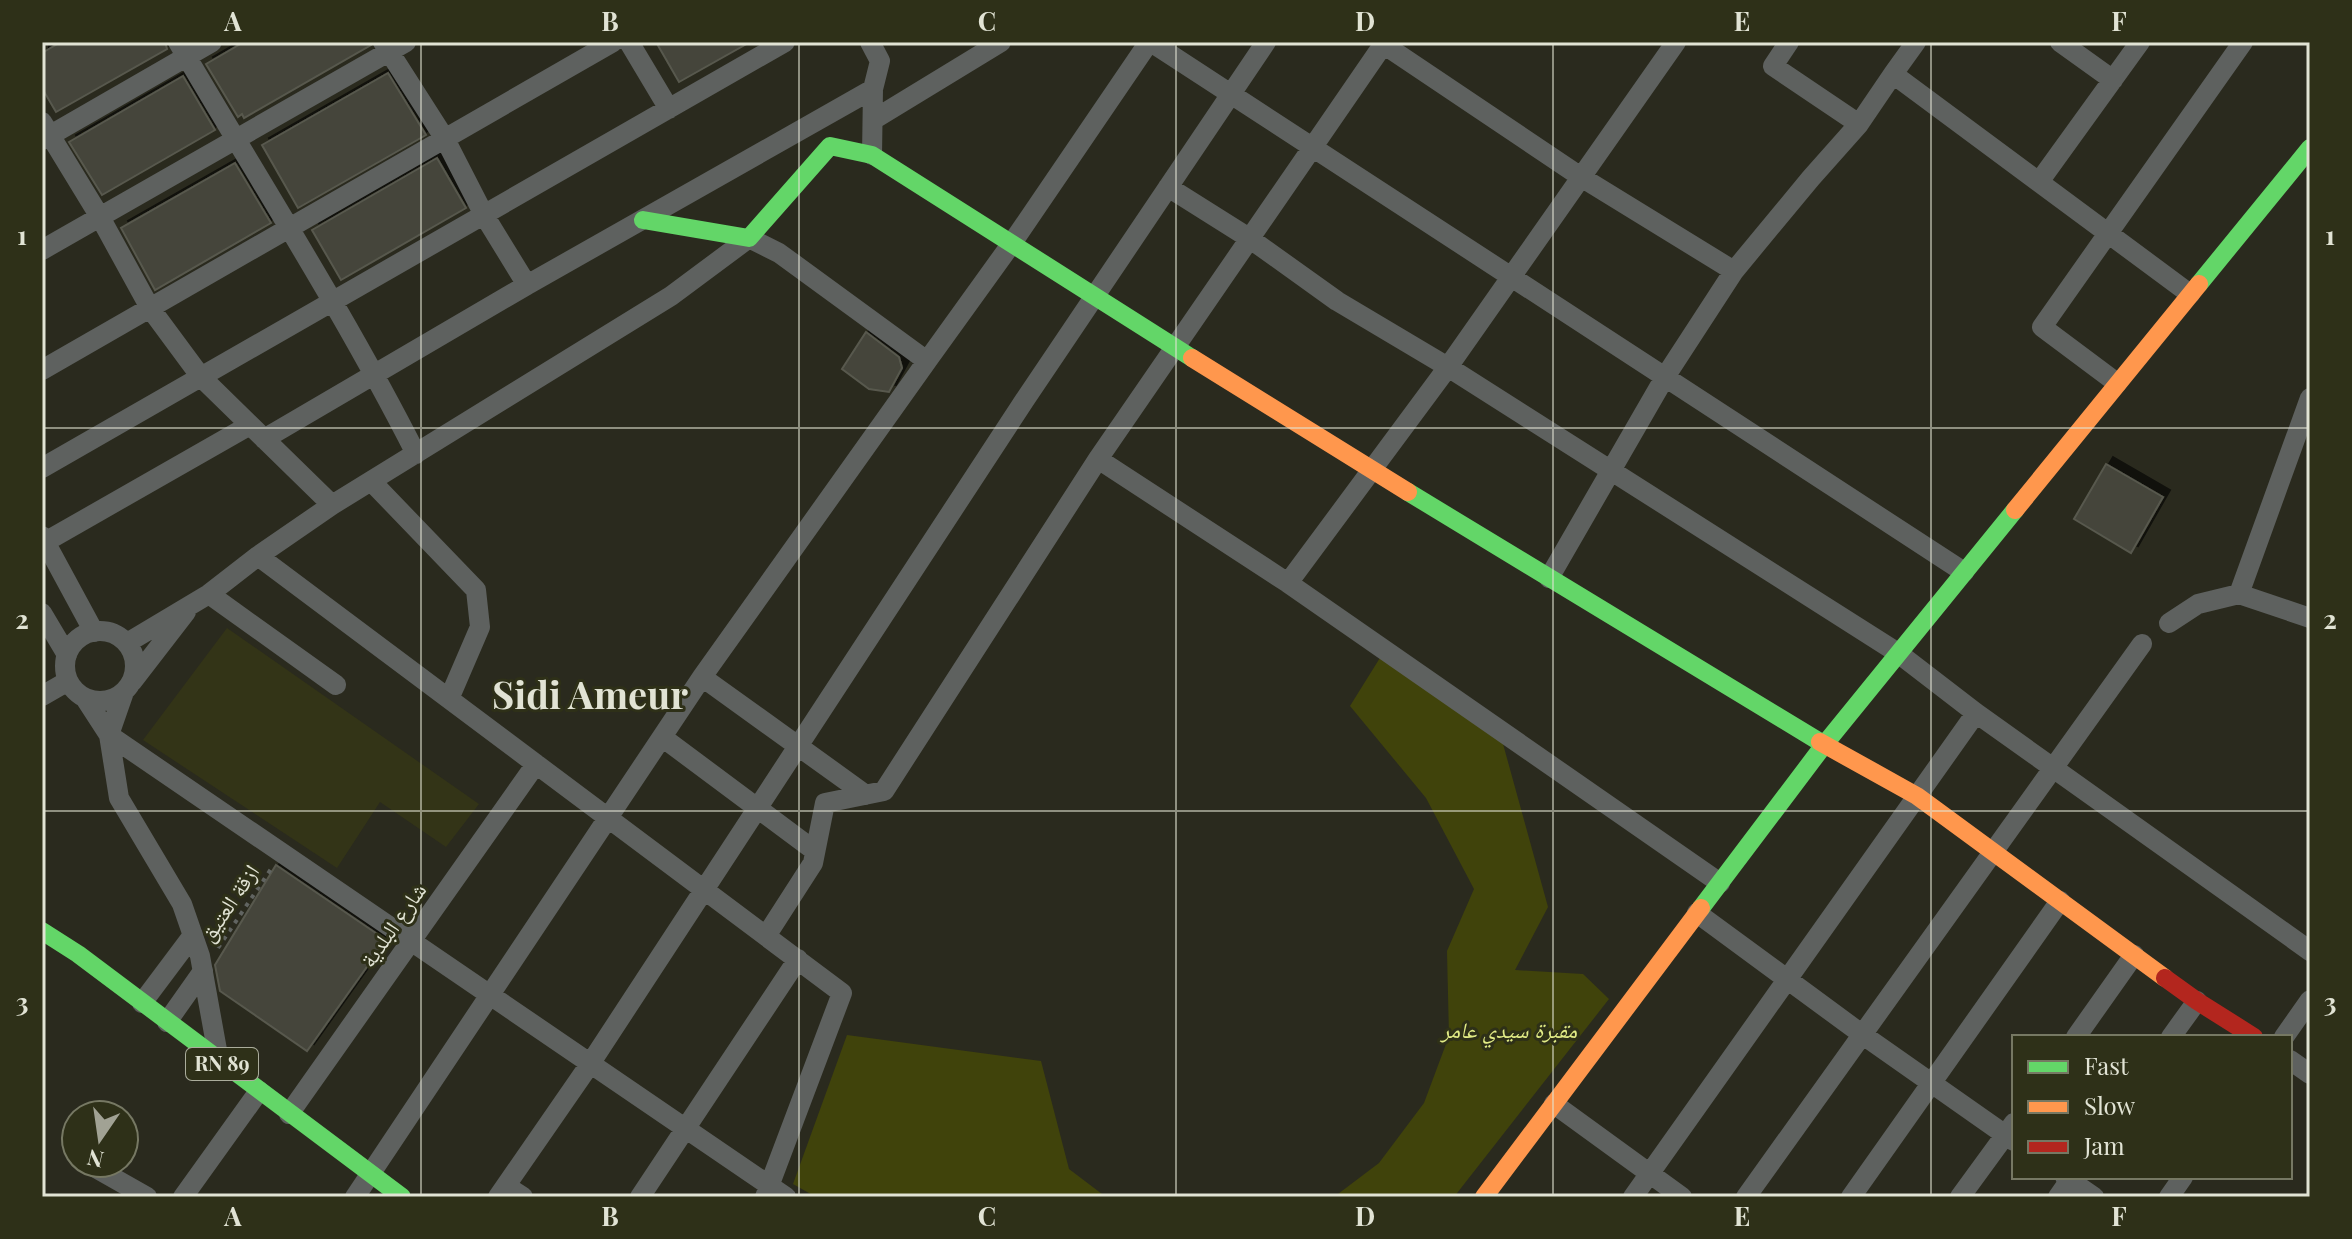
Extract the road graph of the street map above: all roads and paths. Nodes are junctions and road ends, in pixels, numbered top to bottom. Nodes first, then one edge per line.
1 (212, 42) edge
2 (613, 42) edge
3 (629, 42) edge
4 (785, 42) edge
5 (870, 42) edge
6 (1001, 42) edge
7 (1150, 42) edge
8 (1266, 42) edge
9 (1676, 42) edge
10 (1789, 42) edge
11 (1916, 42) edge
12 (2060, 42) edge
13 (2140, 42) edge
14 (2243, 42) edge
15 (1384, 43) edge
16 (392, 45) edge
17 (182, 49) edge
18 (1893, 74) junction
19 (2113, 80) junction
20 (873, 89) junction
21 (1231, 94) junction
22 (669, 109) junction
23 (873, 120) junction
24 (1859, 124) junction
25 (45, 132) edge
26 (237, 139) junction
27 (445, 139) junction
28 (1312, 147) junction
29 (2310, 148) edge
30 (872, 155) junction
31 (1581, 177) junction
32 (2039, 182) junction
33 (1168, 187) junction
34 (484, 215) junction
35 (100, 217) junction
36 (643, 220) junction
37 (289, 229) junction
38 (2109, 234) junction
39 (749, 238) junction
40 (1249, 238) junction
41 (1012, 243) junction
42 (42, 250) edge
43 (1734, 271) junction
44 (1511, 277) junction
45 (527, 285) junction
46 (2190, 294) junction
47 (1094, 296) junction
48 (334, 301) junction
49 (150, 308) junction
50 (1174, 347) junction
51 (927, 361) junction
52 (1448, 367) junction
53 (42, 370) edge
54 (375, 374) junction
55 (201, 377) junction
56 (1665, 377) junction
57 (2117, 383) junction
58 (2310, 398) edge
59 (257, 432) junction
60 (416, 454) junction
61 (1098, 459) junction
62 (42, 468) edge
63 (1371, 470) junction
64 (1611, 471) junction
65 (371, 481) junction
66 (332, 505) junction
67 (44, 539) edge
68 (258, 556) junction
69 (1964, 572) junction
70 (1549, 578) junction
71 (1288, 583) junction
72 (2239, 594) junction
73 (200, 599) junction
74 (42, 613) edge
75 (2310, 618) edge
76 (2169, 623) dead end
77 (94, 632) junction
78 (127, 643) junction
79 (2142, 644) dead end
80 (1898, 653) junction
81 (67, 655) junction
82 (702, 677) junction
83 (68, 681) junction
84 (336, 685) dead end
85 (128, 687) junction
86 (42, 696) edge
87 (85, 698) junction
88 (449, 699) junction
89 (1976, 713) junction
90 (109, 735) junction
91 (662, 737) junction
92 (1824, 745) junction
93 (798, 746) junction
94 (536, 764) junction
95 (2053, 768) junction
96 (866, 795) junction
97 (1917, 796) junction
98 (757, 808) junction
99 (607, 817) junction
100 (815, 851) junction
101 (1993, 852) junction
102 (281, 853) junction
103 (1720, 883) junction
104 (704, 889) junction
105 (2060, 901) junction
106 (1697, 913) junction
107 (42, 931) edge
108 (193, 935) junction
109 (766, 936) junction
110 (410, 942) junction
111 (2310, 951) edge
112 (2134, 955) junction
113 (798, 959) junction
114 (203, 971) junction
115 (1787, 979) junction
116 (489, 995) junction
117 (2310, 1000) edge
118 (2197, 1001) junction
119 (142, 1003) junction
120 (167, 1022) junction
121 (1863, 1035) junction
122 (2077, 1035) edge
123 (2172, 1035) edge
124 (2251, 1035) edge
125 (2285, 1035) edge
126 (219, 1061) junction
127 (2292, 1061) edge
128 (590, 1064) junction
129 (2310, 1074) edge
130 (1931, 1084) junction
131 (259, 1091) junction
132 (1554, 1104) junction
133 (289, 1114) junction
134 (684, 1129) junction
135 (2011, 1133) edge
136 (370, 1173) junction
137 (1649, 1174) junction
138 (115, 1179) edge
139 (2182, 1179) edge
140 (2066, 1183) edge
141 (509, 1193) edge
142 (773, 1193) edge
143 (147, 1197) edge
144 (183, 1197) edge
145 (355, 1197) edge
146 (402, 1197) edge
147 (640, 1197) edge
148 (1484, 1197) edge
149 (1633, 1197) edge
150 (1682, 1197) edge
151 (1746, 1197) edge
152 (1851, 1197) edge
153 (1960, 1197) edge
154 (2094, 1197) edge
155 (2169, 1197) edge

1 - 17 street
2 - 27 street
3 - 22 street
4 - 22 street
5 - 20 street
6 - 23 street
7 - 21 street
7 - 41 street
8 - 21 street
9 - 31 street
10 - 24 street
11 - 18 street
12 - 19 street
13 - 19 street
14 - 38 street
15 - 28 street
15 - 31 street
16 - 26 street
16 - 27 street
17 - 25 street
17 - 26 street
18 - 24 street
18 - 32 street
19 - 32 street
20 - 23 street
20 - 36 street
21 - 28 street
21 - 33 street
22 - 34 street
23 - 30 street
24 - 43 street
25 - 35 street
26 - 35 street
26 - 37 street
27 - 34 street
27 - 37 street
28 - 40 street
28 - 44 street
29 - 46 street
30 - 39 street
30 - 41 street
31 - 43 street
31 - 44 street
32 - 38 street
33 - 40 street
33 - 47 street
34 - 45 street
34 - 48 street
35 - 42 street
35 - 49 street
36 - 39 street
36 - 45 street
37 - 48 street
37 - 49 street
38 - 46 street
38 - 57 street
39 - 51 street
39 - 60 street
40 - 50 street
40 - 52 street
41 - 47 street
41 - 51 street
43 - 56 street
44 - 52 street
44 - 56 street
45 - 54 street
46 - 57 street
47 - 50 street
47 - 93 street
48 - 54 street
48 - 55 street
49 - 53 street
49 - 55 street
50 - 61 street
50 - 63 street
51 - 82 street
52 - 63 street
52 - 64 street
54 - 59 street
54 - 60 street
55 - 59 street
55 - 62 street
56 - 64 street
56 - 69 street
57 - 69 street
58 - 72 street
59 - 66 street
59 - 67 street
60 - 65 street
61 - 71 street
61 - 96 street
63 - 70 street
63 - 71 street
64 - 70 street
64 - 80 street
65 - 66 street
65 - 88 street
66 - 68 street
67 - 77 street
68 - 73 street
68 - 88 street
69 - 80 street
70 - 92 street
71 - 103 street
72 - 75 street
72 - 76 street
73 - 78 street
73 - 84 street
73 - 85 street
74 - 81 street
77 - 78 street
77 - 81 street
78 - 85 street
79 - 95 street
80 - 89 street
80 - 92 street
81 - 83 street
82 - 91 street
82 - 93 street
83 - 86 street
83 - 87 street
85 - 87 street
85 - 90 street
87 - 90 street
88 - 94 street
89 - 95 street
89 - 97 street
90 - 102 street
90 - 108 street
91 - 98 street
91 - 99 street
92 - 97 street
92 - 103 street
93 - 96 street
93 - 98 street
94 - 99 street
94 - 110 street, شارع البلدية
95 - 101 street
95 - 111 street
96 - 100 street
97 - 101 street
97 - 115 street
98 - 100 street
98 - 104 street
99 - 104 street
99 - 116 street
100 - 109 street
101 - 105 street
101 - 121 street
102 - 110 street
102 - 114 path, ازقة العتيق
103 - 106 street
104 - 109 street
104 - 128 street
105 - 112 street
105 - 130 street
106 - 115 street
106 - 132 street
107 - 119 street, RN 89
108 - 114 street
108 - 119 street
109 - 113 street
110 - 116 street
110 - 133 street, شارع البلدية
112 - 118 street
112 - 122 street
113 - 134 street
113 - 142 street
114 - 120 street
114 - 126 street
115 - 121 street
115 - 137 street
116 - 128 street
116 - 136 street
117 - 125 street
118 - 123 street
118 - 124 street
119 - 120 street, RN 89
120 - 126 street, RN 89
121 - 130 street
121 - 151 street
126 - 131 street, RN 89
127 - 129 street
128 - 134 street
128 - 141 street
130 - 135 street
130 - 152 street
131 - 133 street, RN 89
131 - 144 street
132 - 137 street
132 - 148 street
133 - 136 street, RN 89
134 - 142 street
134 - 147 street
135 - 153 street
136 - 145 street
136 - 146 street, RN 89
137 - 149 street
137 - 150 street
138 - 143 street
139 - 155 street
140 - 154 street

